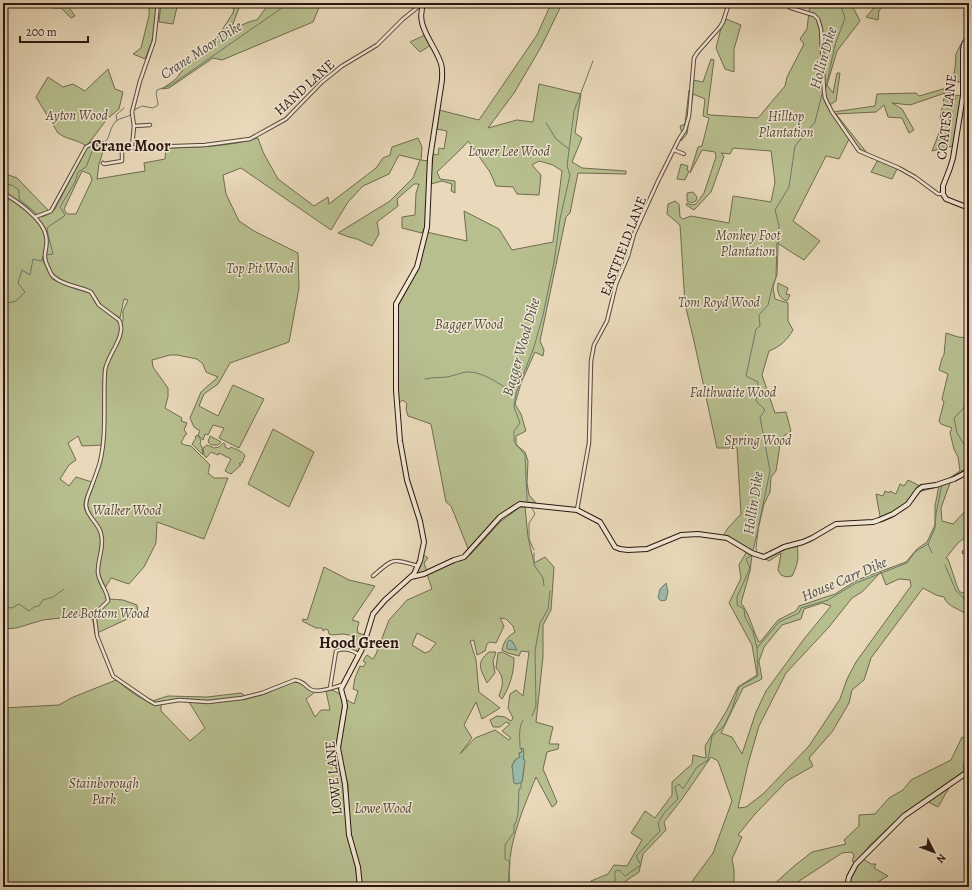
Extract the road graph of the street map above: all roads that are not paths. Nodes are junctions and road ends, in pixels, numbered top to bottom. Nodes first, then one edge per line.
1 (158, 3) edge
2 (424, 3) edge
3 (729, 3) edge
4 (782, 3) edge
5 (412, 12) junction
6 (421, 15) junction
7 (969, 36) edge
8 (150, 125) dead end
9 (134, 126) junction
10 (132, 147) junction
11 (122, 148) junction
12 (674, 150) junction
13 (684, 154) dead end
14 (103, 163) dead end
15 (3, 193) edge
16 (943, 194) junction
17 (969, 208) edge
18 (37, 216) junction
19 (969, 471) edge
20 (577, 510) junction
21 (969, 551) edge
22 (964, 552) dead end
23 (418, 566) junction
24 (373, 576) dead end
25 (411, 577) junction
26 (359, 655) junction
27 (342, 686) junction
28 (331, 688) junction
29 (341, 692) junction
30 (969, 771) edge
31 (360, 887) edge
32 (847, 887) edge

1 - 9 street
2 - 5 street, HAND LANE
2 - 6 street
3 - 12 street, EASTFIELD LANE
4 - 16 street
5 - 6 street
5 - 10 street, HAND LANE
6 - 23 street
7 - 16 street, COATES LANE
8 - 9 street
9 - 10 street
10 - 11 street, HAND LANE
11 - 14 street
11 - 18 street, HAND LANE
12 - 13 street
12 - 20 street, EASTFIELD LANE
15 - 18 street
16 - 17 street
18 - 28 street
19 - 20 street
20 - 25 street
21 - 22 street
23 - 24 street
23 - 25 street
25 - 26 street, LOWE LANE
26 - 27 street, LOWE LANE
26 - 28 street
27 - 28 street
27 - 29 street, LOWE LANE
28 - 29 street
29 - 31 street, LOWE LANE
30 - 32 street

